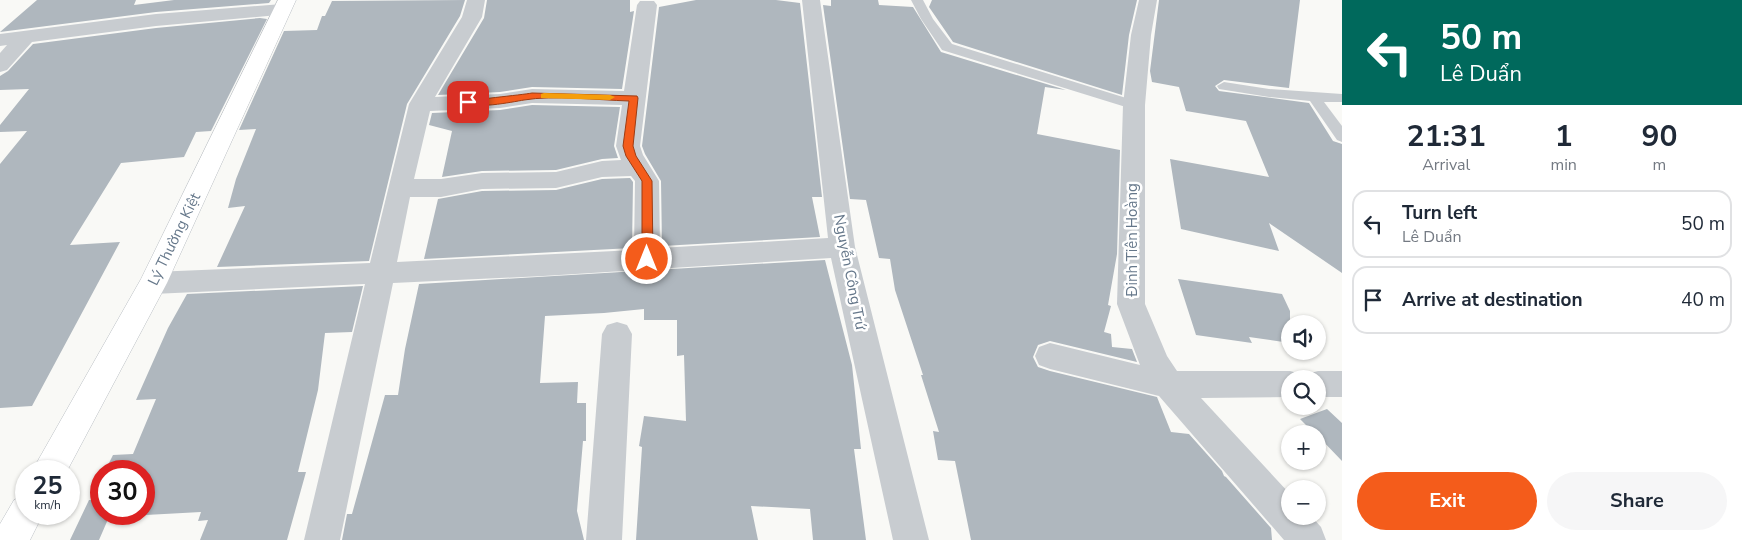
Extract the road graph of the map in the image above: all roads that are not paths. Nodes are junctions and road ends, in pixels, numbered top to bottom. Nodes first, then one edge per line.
1 (476, 0) edge
2 (811, 0) edge
3 (917, 0) edge
4 (1148, 0) edge
5 (285, 5) edge
6 (647, 5) dead end
7 (26, 37) junction
8 (0, 40) edge
9 (0, 66) edge
10 (1224, 86) dead end
11 (1314, 96) junction
12 (634, 98) junction
13 (1342, 98) edge
14 (420, 104) junction
15 (1134, 105) junction
16 (1342, 137) edge
17 (638, 167) junction
18 (400, 188) junction
19 (842, 247) junction
20 (647, 259) junction
21 (381, 272) junction
22 (153, 283) junction
23 (616, 334) dead end
24 (1050, 356) dead end
25 (1281, 384) edge
26 (1326, 384) edge
27 (1342, 384) edge
28 (1169, 385) junction
29 (55, 460) edge
30 (19, 525) edge
31 (11, 540) edge
32 (322, 540) edge
33 (604, 540) edge
34 (911, 540) edge
35 (1308, 540) edge

1 - 14 street
2 - 19 street, Nguyễn Công Trứ
3 - 15 lane
4 - 15 street, Đinh Tiên Hoàng
5 - 7 street
5 - 22 main road, Lý Thường Kiệt
6 - 12 street
7 - 8 street
7 - 9 street
10 - 11 lane
11 - 13 lane
11 - 16 lane
12 - 14 street
12 - 17 street
14 - 18 street
15 - 28 street, Đinh Tiên Hoàng
17 - 18 street
17 - 20 street
18 - 21 street
19 - 20 street
19 - 34 street, Nguyễn Công Trứ
20 - 21 street
21 - 22 street
21 - 32 street
22 - 29 main road, Lý Thường Kiệt
23 - 33 street
24 - 28 street
25 - 28 street
26 - 27 street
28 - 35 street, Đinh Tiên Hoàng
30 - 31 main road

